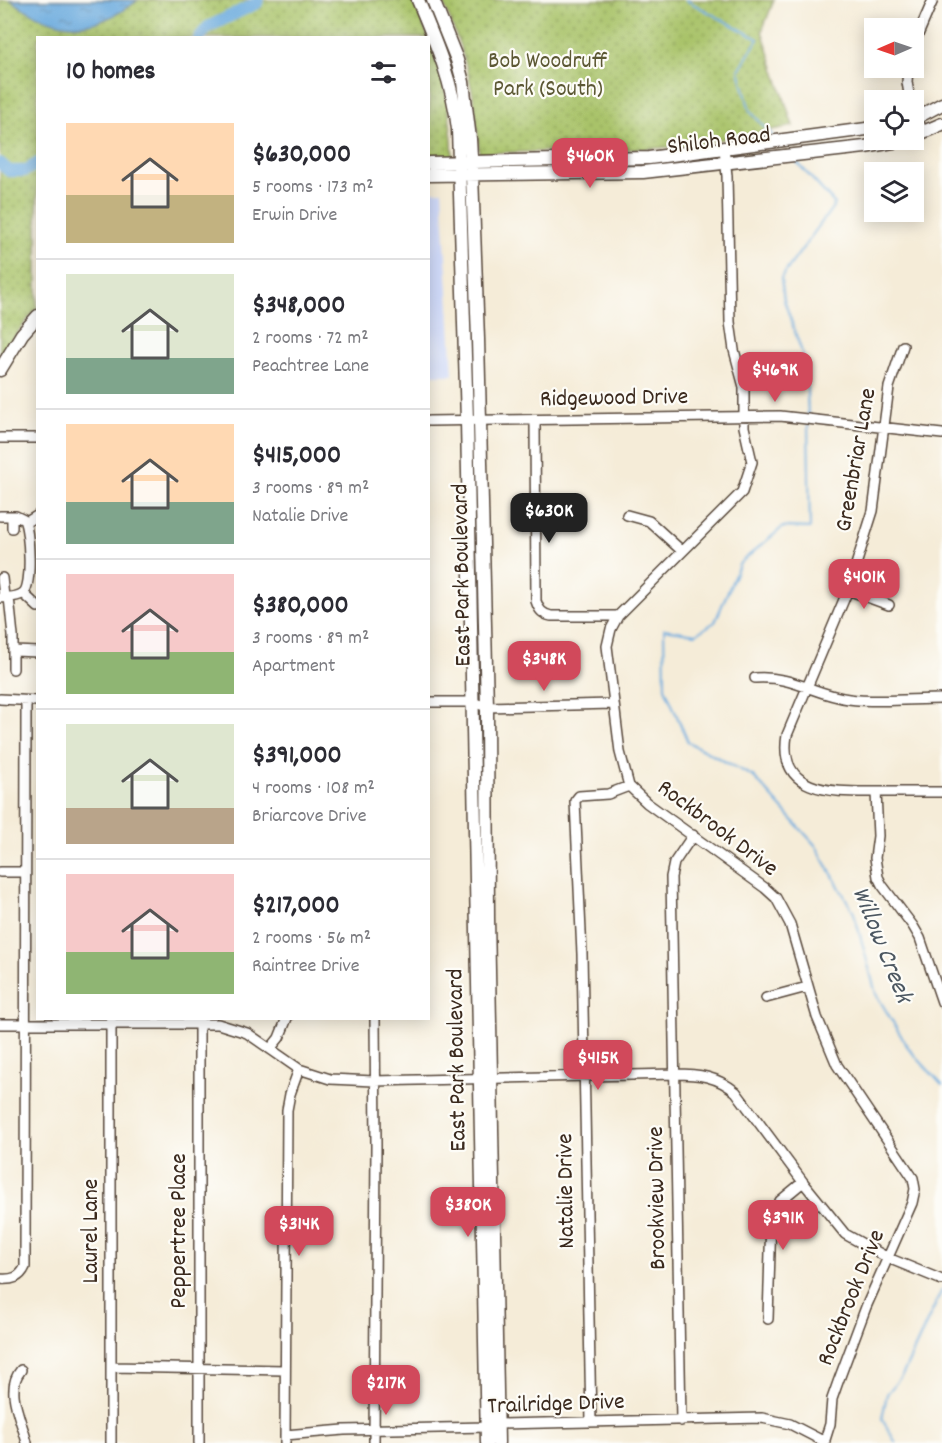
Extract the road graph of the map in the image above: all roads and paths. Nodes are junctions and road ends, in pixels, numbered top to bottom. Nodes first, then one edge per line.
1 (418, 0) edge
2 (434, 0) edge
3 (933, 0) edge
4 (924, 21) edge
5 (942, 104) edge
6 (924, 111) edge
7 (942, 124) edge
8 (864, 129) edge
9 (924, 132) edge
10 (864, 147) edge
11 (724, 148) junction
12 (430, 163) edge
13 (725, 163) junction
14 (465, 168) junction
15 (430, 175) edge
16 (36, 318) edge
17 (903, 346) dead end
18 (0, 370) edge
19 (744, 417) junction
20 (480, 420) junction
21 (535, 420) junction
22 (430, 421) edge
23 (467, 421) junction
24 (884, 428) junction
25 (942, 434) edge
26 (0, 438) edge
27 (36, 438) edge
28 (627, 515) dead end
29 (0, 516) edge
30 (12, 516) junction
31 (36, 516) edge
32 (26, 522) junction
33 (12, 528) dead end
34 (682, 551) junction
35 (33, 557) edge
36 (2, 578) dead end
37 (848, 590) junction
38 (23, 593) junction
39 (4, 597) edge
40 (36, 605) edge
41 (889, 605) dead end
42 (618, 616) junction
43 (14, 651) junction
44 (36, 652) edge
45 (14, 669) dead end
46 (755, 678) dead end
47 (806, 686) junction
48 (0, 699) edge
49 (942, 699) edge
50 (26, 701) junction
51 (36, 701) edge
52 (430, 702) edge
53 (472, 702) junction
54 (613, 704) junction
55 (487, 707) junction
56 (629, 786) junction
57 (876, 792) junction
58 (942, 792) edge
59 (693, 835) junction
60 (0, 872) edge
61 (25, 872) junction
62 (807, 987) junction
63 (766, 998) dead end
64 (942, 1002) edge
65 (286, 1020) edge
66 (375, 1020) edge
67 (111, 1021) edge
68 (199, 1021) edge
69 (0, 1024) edge
70 (25, 1024) junction
71 (270, 1049) junction
72 (299, 1069) junction
73 (675, 1074) junction
74 (584, 1076) junction
75 (486, 1077) junction
76 (374, 1082) junction
77 (803, 1182) junction
78 (888, 1258) junction
79 (937, 1277) edge
80 (0, 1279) edge
81 (768, 1319) dead end
82 (112, 1367) junction
83 (200, 1368) junction
84 (21, 1370) dead end
85 (284, 1370) junction
86 (681, 1421) junction
87 (591, 1422) junction
88 (493, 1426) junction
89 (373, 1429) junction
90 (285, 1439) edge
91 (824, 1442) edge
92 (27, 1443) edge
93 (111, 1443) edge
94 (199, 1443) edge
95 (374, 1443) edge
96 (487, 1443) edge
97 (498, 1443) edge

1 - 14 main road, East Park Boulevard
2 - 14 main road, East Park Boulevard
3 - 4 street
5 - 6 main road
7 - 9 main road
8 - 11 main road, Shiloh Road
10 - 13 main road, Shiloh Road
11 - 13 street, Rockbrook Drive
11 - 14 main road, Shiloh Road
12 - 14 main road, Shiloh Road
13 - 14 main road, Shiloh Road
13 - 19 street, Rockbrook Drive
14 - 15 main road, Shiloh Road
14 - 20 main road, East Park Boulevard
14 - 23 main road, East Park Boulevard
16 - 18 main road
17 - 24 street, Greenbriar Lane
19 - 21 street, Ridgewood Drive
19 - 24 street, Ridgewood Drive
19 - 34 street, Rockbrook Drive
20 - 21 street, Ridgewood Drive
20 - 23 street, Ridgewood Drive
20 - 55 main road, East Park Boulevard
21 - 42 street
22 - 23 street, Ridgewood Drive
23 - 53 main road, East Park Boulevard
24 - 25 street, Ridgewood Drive
24 - 37 street, Greenbriar Lane
26 - 27 street
28 - 34 street
29 - 30 street
30 - 32 street
30 - 33 street
31 - 32 street
32 - 35 street
34 - 42 street, Rockbrook Drive
35 - 38 street
36 - 39 street
37 - 41 street
37 - 47 street, Greenbriar Lane
38 - 39 street
38 - 40 street
39 - 43 street
42 - 54 street, Rockbrook Drive
43 - 44 street
43 - 45 street
46 - 47 street
47 - 49 street
47 - 57 street, Greenbriar Lane
48 - 50 street
50 - 51 street
50 - 61 street
52 - 53 street
53 - 55 street
53 - 75 main road, East Park Boulevard
54 - 55 street
54 - 56 street, Rockbrook Drive
55 - 75 main road, East Park Boulevard
56 - 59 street, Rockbrook Drive
56 - 74 street, Natalie Drive
57 - 58 street, Greenbriar Lane
57 - 64 street
59 - 62 street, Rockbrook Drive
59 - 73 street, Brookview Drive
60 - 61 street
61 - 70 street
62 - 63 street
62 - 78 street, Rockbrook Drive
65 - 71 street
66 - 76 street
67 - 68 street
67 - 70 street
67 - 82 street, Laurel Lane
68 - 71 street
68 - 83 street, Peppertree Place
69 - 70 street
70 - 80 street
71 - 72 street
72 - 76 street
72 - 85 street
73 - 74 street
73 - 77 street
73 - 86 street, Brookview Drive
74 - 75 street
74 - 87 street, Natalie Drive
75 - 76 street
75 - 88 main road, East Park Boulevard
76 - 89 street
77 - 78 street
77 - 81 street
78 - 79 street
78 - 91 street, Rockbrook Drive
82 - 83 street
82 - 93 street, Laurel Lane
83 - 85 street
83 - 94 street, Peppertree Place
84 - 92 street
85 - 90 street
86 - 87 street, Trailridge Drive
86 - 91 street, Trailridge Drive
87 - 88 street, Trailridge Drive
88 - 89 street, Trailridge Drive
88 - 96 main road, East Park Boulevard
88 - 97 main road, East Park Boulevard
89 - 90 street, Trailridge Drive
89 - 95 street

